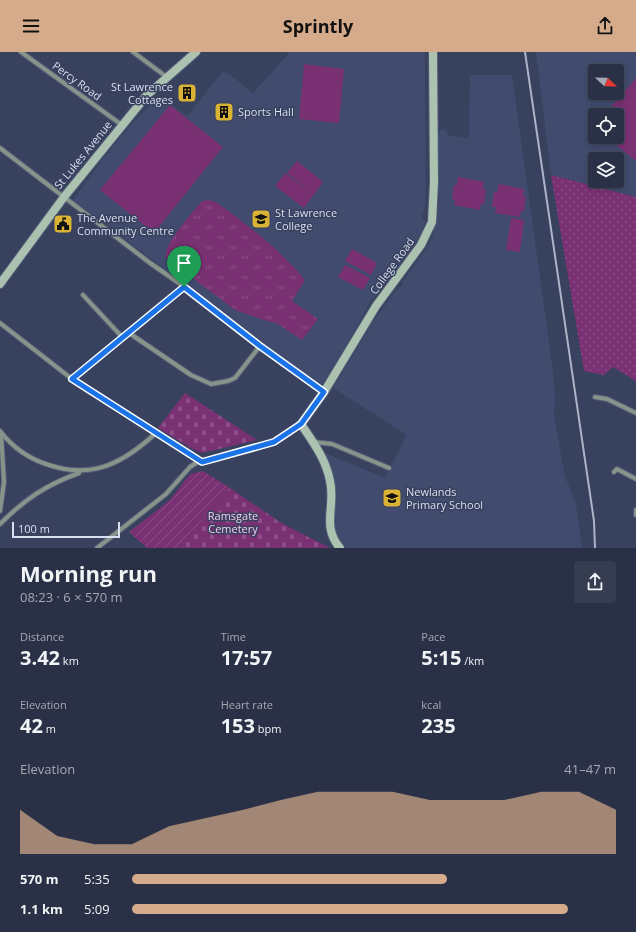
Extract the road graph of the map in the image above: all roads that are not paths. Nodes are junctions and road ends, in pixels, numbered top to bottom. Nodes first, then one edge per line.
1 (21, 52) edge
2 (133, 52) edge
3 (433, 52) edge
4 (192, 54) edge
5 (168, 78) junction
6 (122, 125) junction
7 (0, 149) edge
8 (64, 197) junction
9 (0, 284) edge
10 (184, 287) junction
11 (83, 295) dead end
12 (0, 322) edge
13 (129, 333) junction
14 (123, 338) junction
15 (260, 346) junction
16 (72, 379) junction
17 (324, 392) junction
18 (595, 396) dead end
19 (636, 413) edge
20 (301, 424) junction
21 (0, 432) edge
22 (157, 432) junction
23 (314, 442) junction
24 (202, 462) junction
25 (389, 468) dead end
26 (81, 472) junction
27 (614, 472) dead end
28 (636, 479) edge
29 (636, 510) edge
30 (0, 511) edge
31 (636, 515) edge
32 (0, 524) edge
33 (97, 548) edge
34 (340, 548) edge

1 - 6 street, Percy Road
2 - 5 street
3 - 17 street, College Road
4 - 5 street, St Lukes Avenue
5 - 6 street, St Lukes Avenue
6 - 8 street, St Lukes Avenue
7 - 8 street
8 - 9 street, St Lukes Avenue
8 - 10 street
10 - 13 street
10 - 15 street
11 - 14 street
12 - 16 street
13 - 14 street
13 - 15 street
14 - 16 street
15 - 17 street
16 - 22 street
17 - 20 street, College Road
18 - 19 street
20 - 23 street
20 - 24 street, College Road
21 - 26 street
21 - 30 street
22 - 24 street
22 - 26 street
23 - 25 street
23 - 34 street
24 - 33 street, College Road
26 - 32 street
27 - 28 street
29 - 31 street

